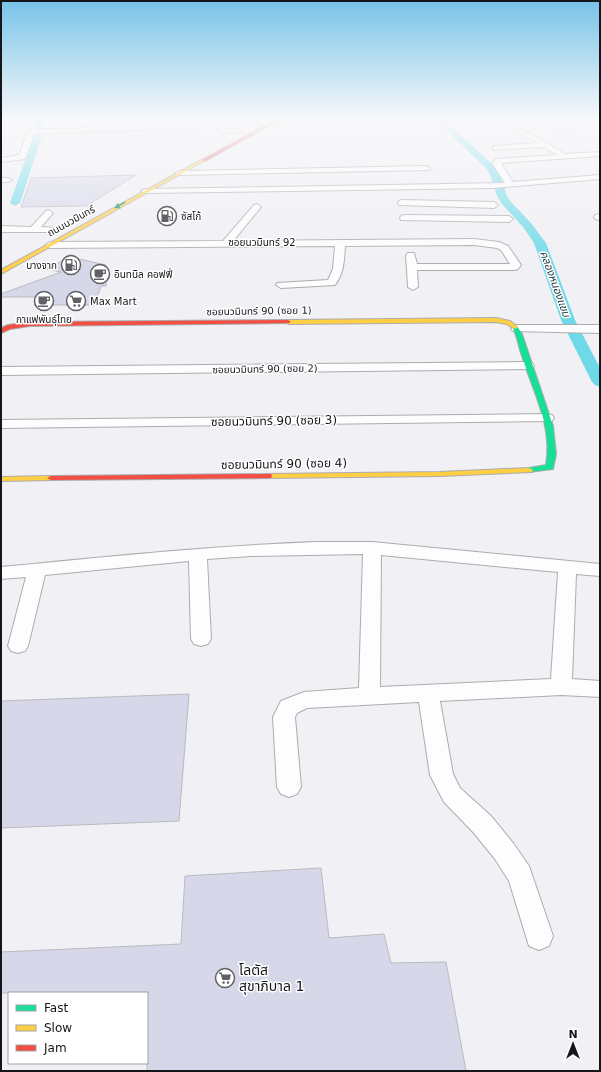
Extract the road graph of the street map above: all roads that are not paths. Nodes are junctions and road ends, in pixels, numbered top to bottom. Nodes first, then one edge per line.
1 (170, 170) edge
2 (185, 170) edge
3 (326, 170) edge
4 (500, 170) edge
5 (179, 173) junction
6 (600, 177) edge
7 (142, 185) junction
8 (509, 185) junction
9 (402, 203) dead end
10 (457, 204) junction
11 (494, 205) dead end
12 (257, 207) dead end
13 (49, 213) dead end
14 (404, 218) dead end
15 (461, 219) junction
16 (509, 219) dead end
17 (59, 228) joint
18 (1, 230) edge
19 (33, 230) junction
20 (153, 235) dead end
21 (35, 241) dead end
22 (226, 242) junction
23 (340, 242) junction
24 (410, 242) junction
25 (474, 242) junction
26 (142, 244) junction
27 (50, 245) junction
28 (412, 267) junction
29 (1, 272) edge
30 (281, 285) dead end
31 (413, 287) dead end
32 (517, 329) junction
33 (600, 329) edge
34 (1, 331) edge
35 (528, 366) junction
36 (1, 371) edge
37 (547, 418) junction
38 (1, 424) edge
39 (1, 479) edge
40 (372, 548) junction
41 (198, 554) junction
42 (567, 567) junction
43 (37, 569) junction
44 (600, 570) edge
45 (1, 573) edge
46 (201, 638) dead end
47 (18, 646) dead end
48 (562, 687) junction
49 (600, 688) edge
50 (428, 694) junction
51 (369, 696) junction
52 (289, 787) dead end
53 (539, 936) dead end

1 - 7 main road, ถนนนวมินทร์
2 - 5 main road, ถนนนวมินทร์
3 - 5 street
4 - 8 street
5 - 7 main road, ถนนนวมินทร์
6 - 8 street
7 - 8 street
7 -> 27 main road, ถนนนวมินทร์
9 - 10 street
10 - 11 street
10 - 15 street
12 - 22 street
13 - 19 street
14 - 15 street
15 - 16 street
15 - 25 street
17 - 19 street
17 - 21 main road, ถนนนวมินทร์
18 - 19 street
20 - 26 street
22 - 23 street, ซอยนวมินทร์ 92
22 - 26 street, ซอยนวมินทร์ 92
23 - 24 street, ซอยนวมินทร์ 92
23 - 30 street
24 - 25 street, ซอยนวมินทร์ 92
24 - 28 street
25 - 28 street, ซอยนวมินทร์ 92
26 - 27 street, ซอยนวมินทร์ 92
27 - 29 main road, ถนนนวมินทร์
28 - 31 street
32 - 33 street
32 - 34 main road, ซอยนวมินทร์ 90 (ซอย 1)
32 - 35 main road
35 - 36 street, ซอยนวมินทร์ 90 (ซอย 2)
35 - 37 main road
37 - 38 street, ซอยนวมินทร์ 90 (ซอย 3)
37 - 39 main road, ซอยนวมินทร์ 90 (ซอย 4)
40 - 41 street
40 - 42 street
40 - 51 street
41 - 43 street
41 - 46 street
42 - 44 street
42 - 48 street
43 - 45 street
43 - 47 street
48 - 49 street
48 - 50 street
50 - 51 street
50 - 53 street
51 - 52 street

